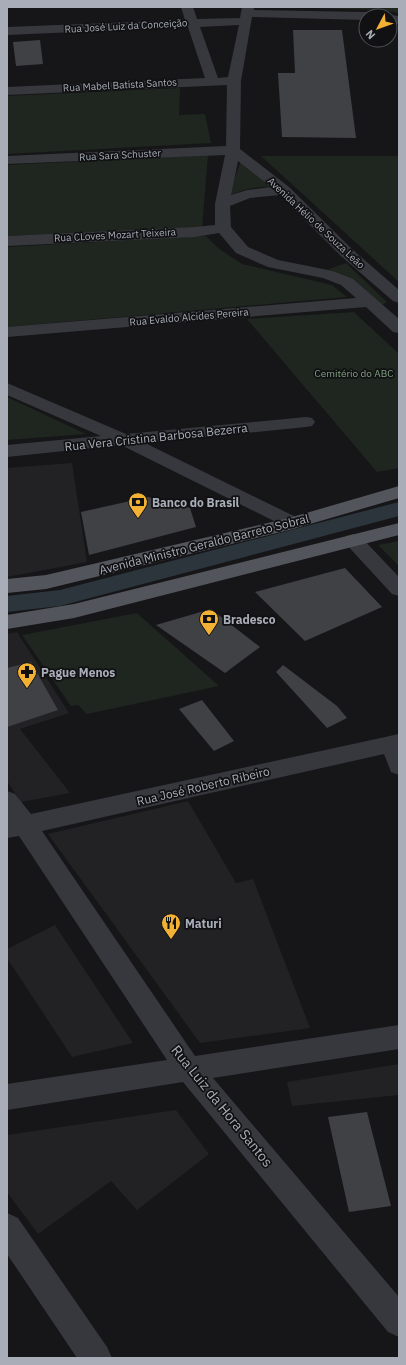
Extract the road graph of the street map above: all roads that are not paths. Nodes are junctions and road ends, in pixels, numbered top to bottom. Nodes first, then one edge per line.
1 (187, 7) edge
2 (247, 14) edge
3 (358, 16) edge
4 (192, 22) junction
5 (7, 31) edge
6 (212, 80) junction
7 (234, 81) junction
8 (7, 91) edge
9 (232, 150) junction
10 (7, 160) edge
11 (284, 190) junction
12 (222, 204) junction
13 (223, 228) junction
14 (7, 241) edge
15 (347, 253) junction
16 (310, 270) junction
17 (399, 298) edge
18 (371, 302) junction
19 (399, 328) edge
20 (7, 332) edge
21 (7, 388) edge
22 (306, 422) dead end
23 (124, 440) junction
24 (7, 451) edge
25 (399, 492) edge
26 (293, 523) junction
27 (399, 529) edge
28 (353, 540) junction
29 (7, 586) edge
30 (399, 588) edge
31 (7, 622) edge
32 (396, 743) edge
33 (399, 766) edge
34 (7, 800) edge
35 (16, 827) edge
36 (399, 1037) edge
37 (188, 1068) junction
38 (7, 1097) edge
39 (7, 1228) edge
40 (399, 1321) edge
41 (96, 1358) edge

1 - 4 street
2 - 3 street, Rua José Luiz da Conceição
2 - 4 street, Rua José Luiz da Conceição
2 - 7 street
4 - 5 street, Rua José Luiz da Conceição
4 - 6 street
6 - 7 street, Rua Mabel Batista Santos
6 - 8 street, Rua Mabel Batista Santos
7 - 9 street
9 - 10 street, Rua Sara Schuster
9 - 11 street, Avenida Hélio de Souza Leão
9 - 12 street
11 - 12 street
11 - 15 street, Avenida Hélio de Souza Leão
12 - 13 street
13 - 14 street, Rua CLoves Mozart Teixeira
13 - 16 street, Avenida Hélio de Souza Leão
15 - 16 street
15 - 17 street, Avenida Hélio de Souza Leão
16 - 18 street, Avenida Hélio de Souza Leão
18 - 19 street, Avenida Hélio de Souza Leão
18 - 20 street, Rua Evaldo Alcides Pereira
21 - 23 street
22 - 23 street, Rua Vera Cristina Barbosa Bezerra
23 - 24 street, Rua Vera Cristina Barbosa Bezerra
23 - 26 street
25 - 26 main road, Avenida Ministro Geraldo Barreto Sobral
26 - 29 main road, Avenida Ministro Geraldo Barreto Sobral
27 - 28 main road
28 - 30 street
28 - 31 main road
32 - 33 street
32 - 35 street, Rua José Roberto Ribeiro
34 - 35 street, Rua Luiz da Hora Santos
35 - 37 street, Rua Luiz da Hora Santos
36 - 37 street
37 - 38 street
37 - 40 street, Rua Luiz da Hora Santos
39 - 41 street

